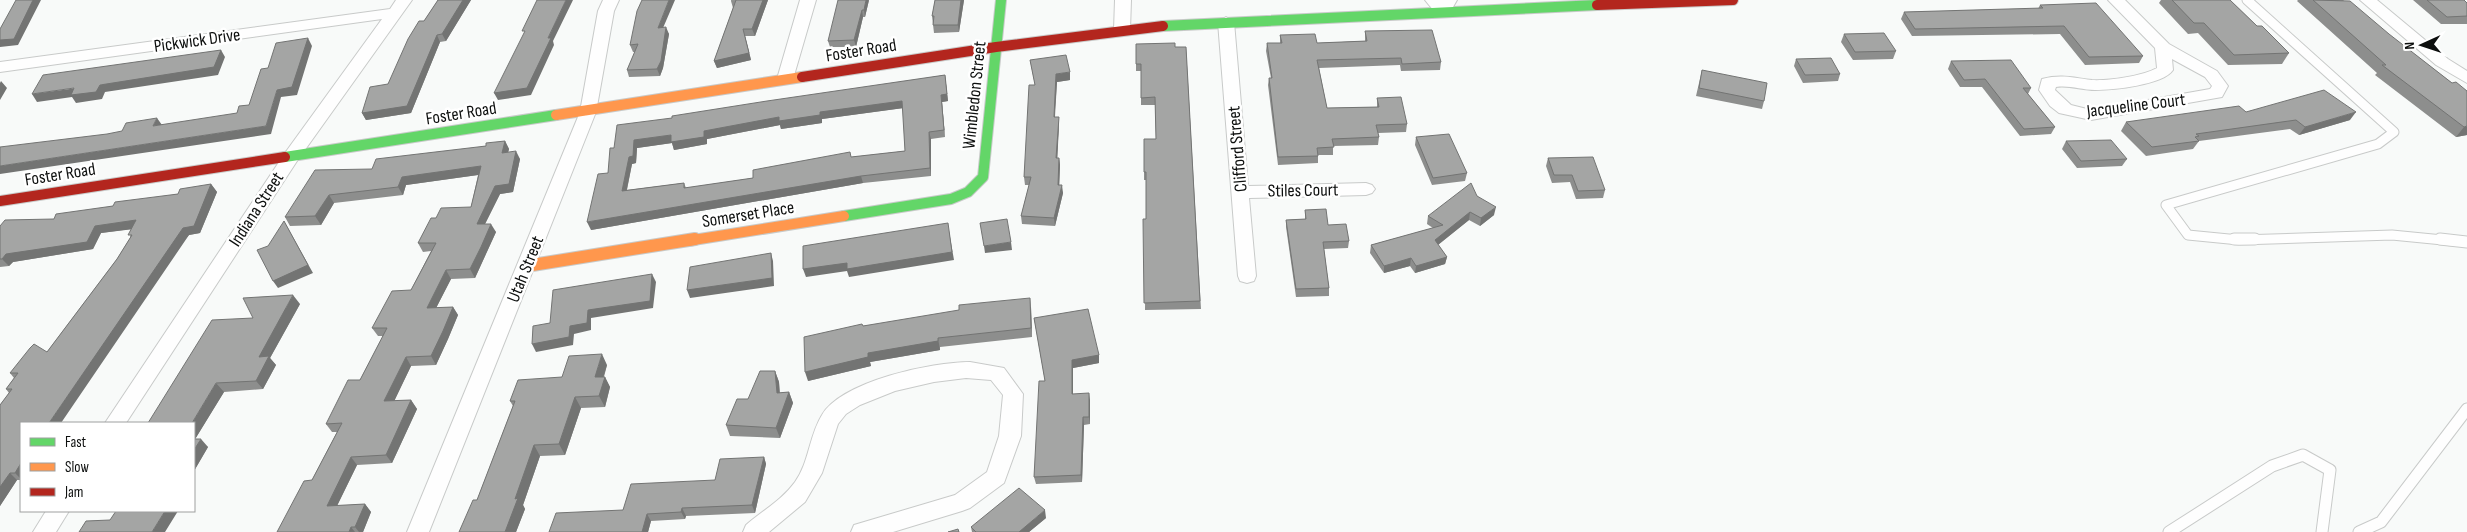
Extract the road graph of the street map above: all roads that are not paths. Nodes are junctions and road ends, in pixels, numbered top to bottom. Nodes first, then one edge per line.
1 (611, 0) edge
2 (808, 0) edge
3 (1001, 0) edge
4 (1123, 0) edge
5 (1733, 0) edge
6 (2116, 0) edge
7 (2247, 0) edge
8 (2368, 0) edge
9 (1442, 4) edge
10 (399, 6) edge
11 (1226, 22) junction
12 (1122, 30) junction
13 (996, 47) junction
14 (2163, 47) junction
15 (0, 67) edge
16 (2467, 78) edge
17 (785, 79) junction
18 (588, 112) junction
19 (291, 157) junction
20 (1366, 189) dead end
21 (973, 190) joint
22 (1241, 192) junction
23 (0, 201) edge
24 (2467, 242) edge
25 (526, 266) junction
26 (1247, 276) dead end
27 (2467, 409) edge
28 (116, 422) edge
29 (57, 512) edge
30 (44, 532) edge
31 (418, 532) edge
32 (754, 532) edge
33 (862, 532) edge
34 (2169, 532) edge
35 (2322, 532) edge
36 (2358, 532) edge

1 - 18 street, Utah Street
2 - 17 street
3 - 13 street, Wimbledon Street
4 - 12 street
5 - 9 street, Foster Road
6 - 14 street, Jacqueline Court
7 - 24 lane
8 - 16 street
9 - 11 street, Foster Road
10 - 15 street, Pickwick Drive
10 - 19 street, Indiana Street
11 - 12 street, Foster Road
11 - 22 street, Clifford Street
12 - 13 street, Foster Road
13 - 17 street, Foster Road
13 - 21 street, Wimbledon Street
14 - 14 street, Jacqueline Court
17 - 18 street, Foster Road
18 - 19 street, Foster Road
18 - 25 street, Utah Street
19 - 23 street, Foster Road
19 - 28 street, Indiana Street
20 - 22 street, Stiles Court
21 - 25 street, Somerset Place
22 - 26 street, Clifford Street
25 - 31 street, Utah Street
27 - 36 lane
29 - 30 street
32 - 33 street
34 - 35 lane

